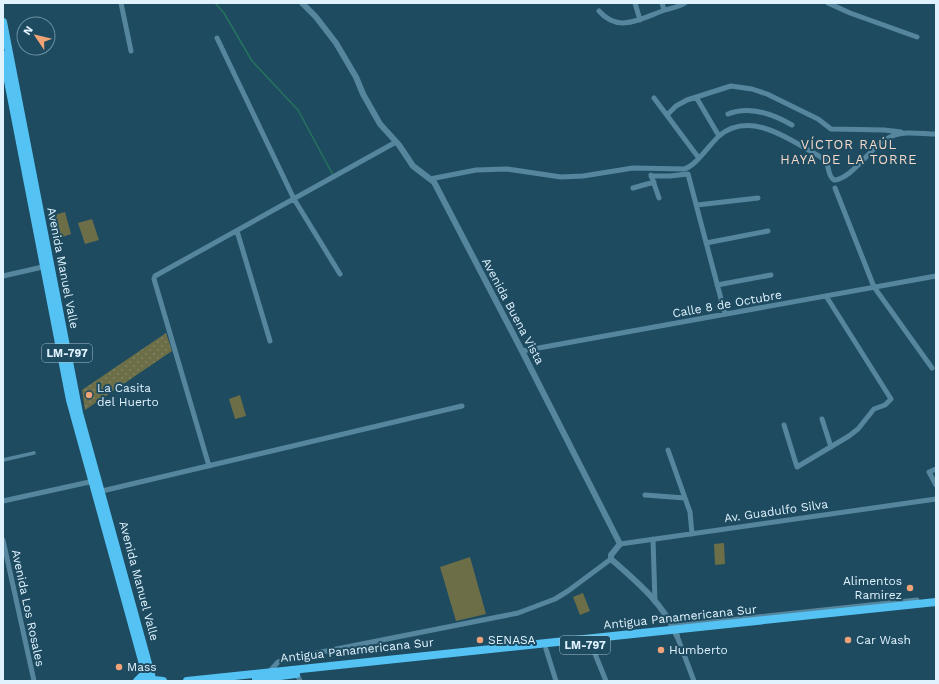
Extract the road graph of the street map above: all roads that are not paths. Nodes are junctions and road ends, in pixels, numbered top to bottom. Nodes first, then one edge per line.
1 (121, 3) edge
2 (302, 3) edge
3 (635, 3) edge
4 (662, 3) edge
5 (685, 3) edge
6 (828, 3) edge
7 (664, 10) junction
8 (599, 11) dead end
9 (640, 20) junction
10 (3, 22) edge
11 (918, 37) dead end
12 (217, 38) dead end
13 (131, 51) dead end
14 (3, 55) edge
15 (10, 93) edge
16 (696, 97) junction
17 (654, 98) dead end
18 (728, 114) dead end
19 (667, 115) junction
20 (792, 125) dead end
21 (908, 133) junction
22 (936, 134) edge
23 (718, 136) junction
24 (396, 142) junction
25 (698, 157) junction
26 (648, 169) junction
27 (651, 176) junction
28 (430, 179) junction
29 (654, 182) junction
30 (633, 188) dead end
31 (835, 188) dead end
32 (659, 198) dead end
33 (758, 198) dead end
34 (294, 200) junction
35 (697, 205) junction
36 (236, 231) junction
37 (768, 231) dead end
38 (706, 243) junction
39 (47, 266) junction
40 (340, 274) dead end
41 (772, 275) dead end
42 (3, 276) edge
43 (936, 276) edge
44 (717, 285) junction
45 (874, 287) junction
46 (826, 296) junction
47 (725, 314) junction
48 (270, 341) dead end
49 (522, 352) junction
50 (932, 368) dead end
51 (462, 406) dead end
52 (822, 419) dead end
53 (784, 424) dead end
54 (831, 446) junction
55 (668, 450) dead end
56 (34, 453) dead end
57 (3, 460) edge
58 (209, 466) junction
59 (936, 470) edge
60 (96, 480) junction
61 (936, 485) edge
62 (102, 491) junction
63 (645, 495) dead end
64 (685, 498) junction
65 (936, 499) edge
66 (3, 501) edge
67 (692, 534) junction
68 (654, 539) junction
69 (3, 540) edge
70 (620, 544) junction
71 (611, 559) junction
72 (936, 598) edge
73 (655, 602) junction
74 (936, 602) edge
75 (936, 608) edge
76 (777, 622) junction
77 (675, 631) junction
78 (591, 644) junction
79 (546, 649) junction
80 (448, 656) junction
81 (270, 671) junction
82 (257, 676) junction
83 (152, 678) edge
84 (298, 678) edge
85 (34, 681) edge
86 (136, 681) edge
87 (163, 681) edge
88 (187, 681) edge
89 (233, 681) edge
90 (556, 681) edge
91 (606, 681) edge
92 (694, 681) edge

1 - 13 street
2 - 24 street, Avenida Buena Vista
3 - 9 street
4 - 7 street
5 - 7 street
6 - 11 street
7 - 9 street
8 - 9 street
10 - 15 main road, Avenida Manuel Valle / LM-797
12 - 34 street
14 - 15 main road, Avenida Manuel Valle / LM-797
15 - 39 main road, Avenida Manuel Valle / LM-797
16 - 19 street
16 - 21 street
16 - 23 street
17 - 19 street
18 - 20 street
19 - 25 street
21 - 22 street
21 - 23 street
23 - 25 street
24 - 28 street, Avenida Buena Vista
24 - 34 street
25 - 26 street
26 - 27 street
26 - 28 street
27 - 29 street
27 - 35 street
28 - 49 street, Avenida Buena Vista
29 - 30 street
29 - 32 street
31 - 45 street
33 - 35 street
34 - 36 street
34 - 40 street
35 - 38 street
36 - 48 street
36 - 58 street
37 - 38 street
38 - 44 street
39 - 42 street
39 - 60 main road, Avenida Manuel Valle / LM-797
41 - 44 street
43 - 45 street, Calle 8 de Octubre
44 - 47 street
45 - 46 street, Calle 8 de Octubre
45 - 50 street
46 - 47 street, Calle 8 de Octubre
46 - 54 street
47 - 49 street, Calle 8 de Octubre
49 - 70 street, Avenida Buena Vista
51 - 58 street
52 - 54 street
53 - 54 street
55 - 64 street
56 - 57 street
58 - 62 street
59 - 61 street
60 - 62 main road, Avenida Manuel Valle / LM-797
60 - 66 street
60 - 83 main road, Avenida Manuel Valle / LM-797
62 - 83 main road, Avenida Manuel Valle / LM-797
63 - 64 street
64 - 67 street
65 - 67 street, Av. Guadulfo Silva
67 - 68 street, Av. Guadulfo Silva
68 - 70 street, Av. Guadulfo Silva
68 - 73 street
69 - 85 street, Avenida Los Rosales
70 - 71 street
71 - 73 street
71 - 81 street
72 - 77 street
73 - 77 street
74 - 76 main road, Antigua Panamericana Sur / LM-797
75 - 76 main road, Antigua Panamericana Sur / LM-797
76 - 77 main road, Antigua Panamericana Sur / LM-797
77 - 78 main road, Antigua Panamericana Sur / LM-797
77 - 80 main road, Antigua Panamericana Sur / LM-797
77 - 92 street
78 - 79 main road, Antigua Panamericana Sur / LM-797
78 - 91 street
79 - 80 main road, Antigua Panamericana Sur / LM-797
79 - 90 street
80 - 81 main road, Antigua Panamericana Sur / LM-797
80 - 84 main road, Antigua Panamericana Sur / LM-797
81 - 82 main road, Antigua Panamericana Sur / LM-797
82 - 84 main road, Antigua Panamericana Sur / LM-797
82 - 88 main road, Antigua Panamericana Sur / LM-797
82 - 89 main road, Antigua Panamericana Sur / LM-797
83 - 86 main road
83 - 87 main road

